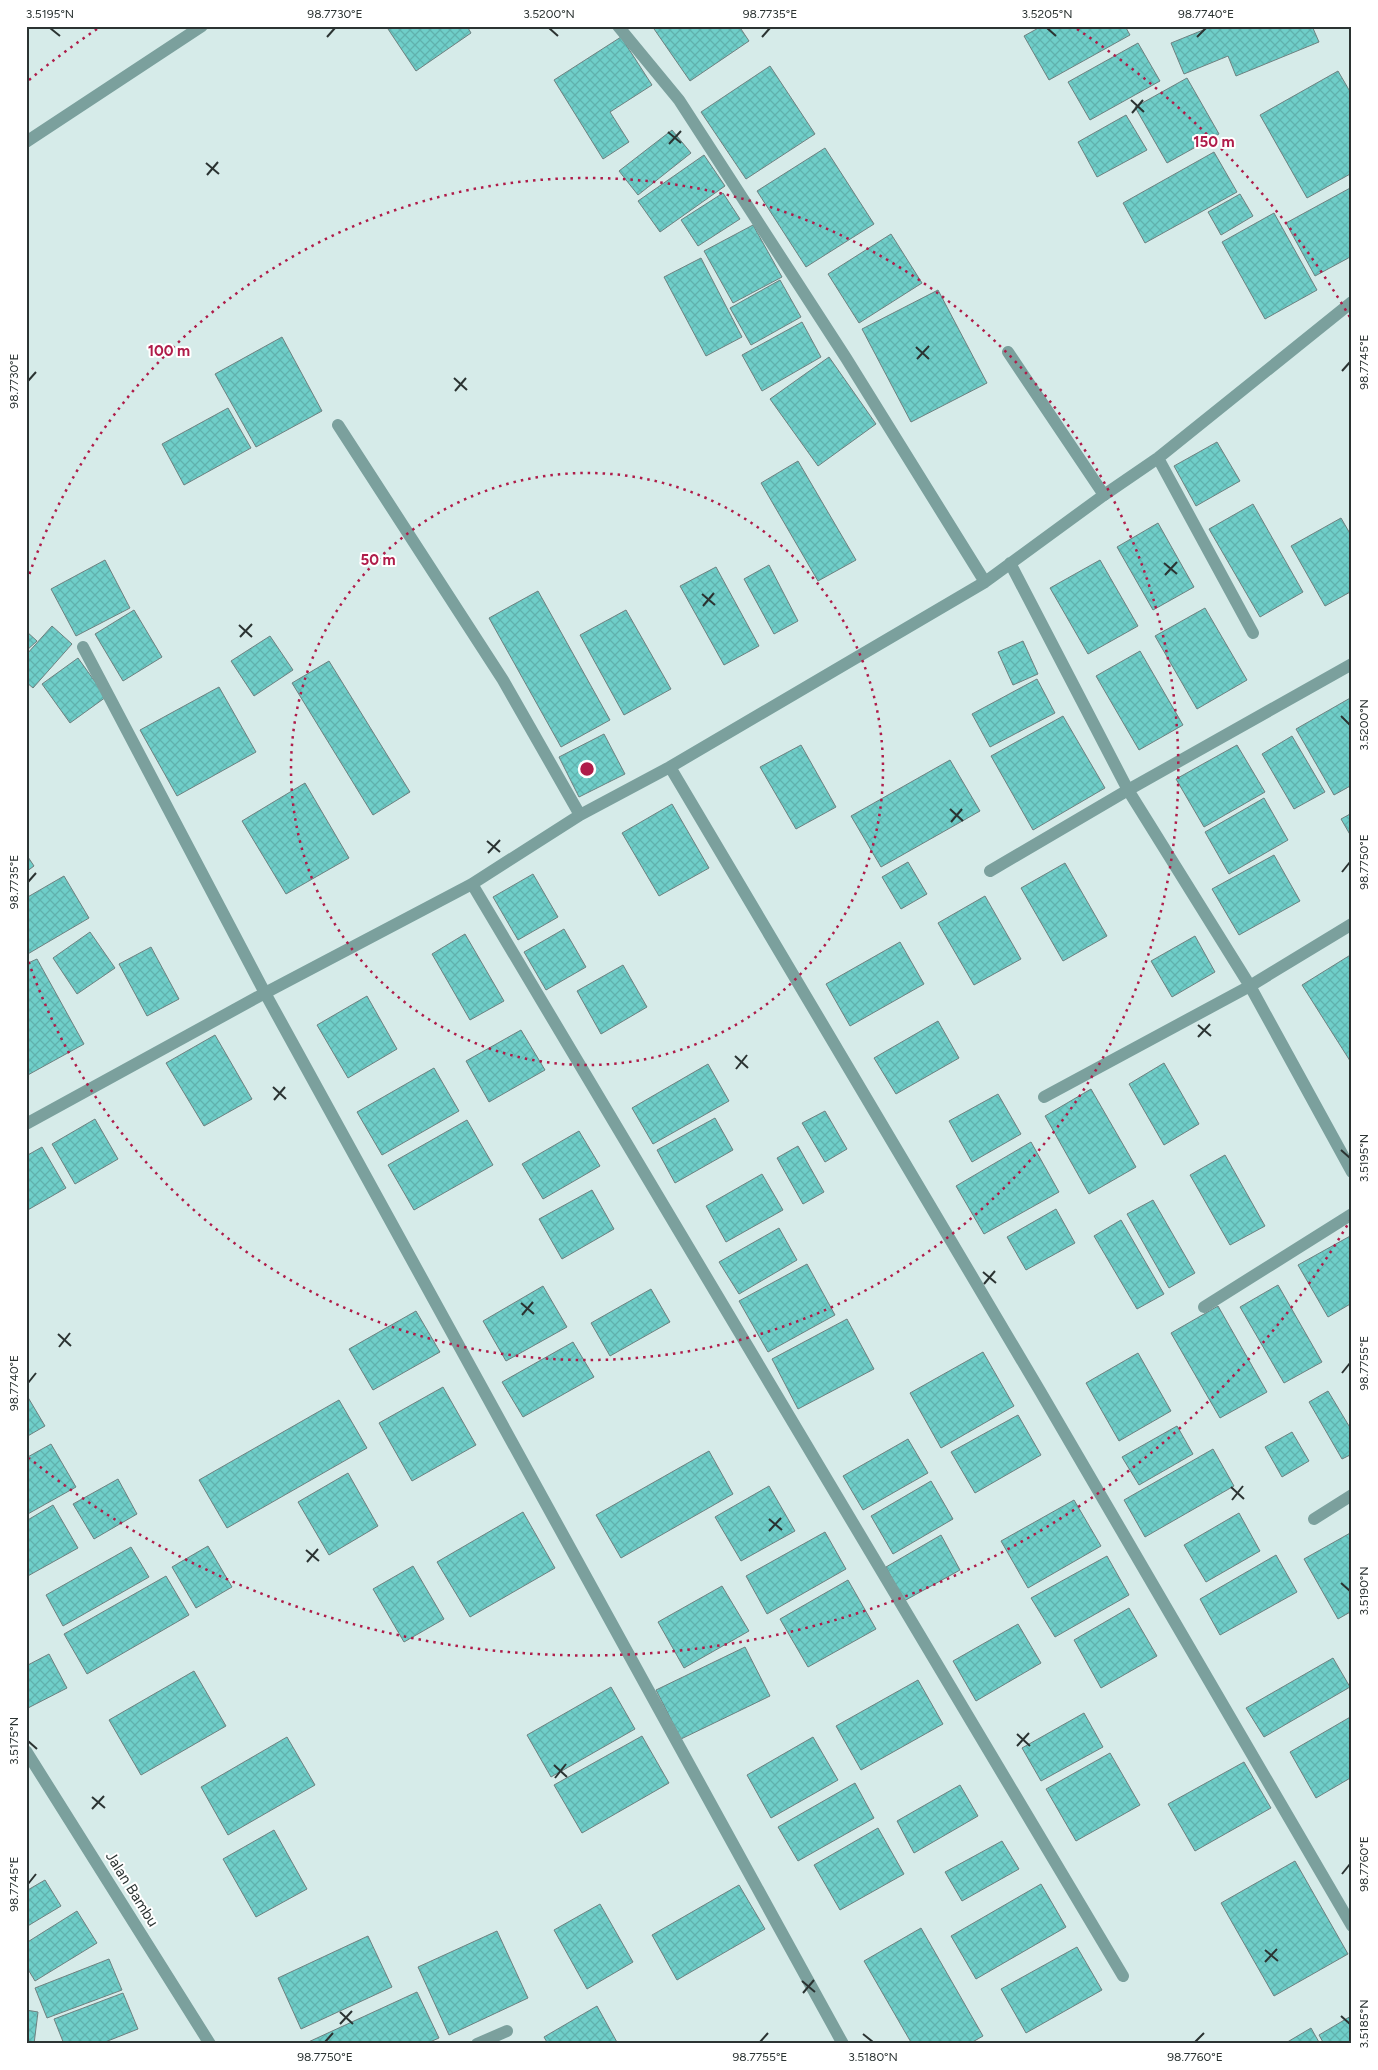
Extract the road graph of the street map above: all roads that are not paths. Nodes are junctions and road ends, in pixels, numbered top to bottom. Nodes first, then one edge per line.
1 (202, 26) edge
2 (618, 26) edge
3 (26, 142) edge
4 (1352, 302) edge
5 (1008, 352) dead end
6 (338, 425) dead end
7 (1158, 458) junction
8 (1104, 495) junction
9 (1010, 563) junction
10 (985, 582) junction
11 (1253, 633) dead end
12 (82, 648) dead end
13 (1352, 664) edge
14 (670, 767) junction
15 (1128, 790) junction
16 (580, 815) junction
17 (990, 872) dead end
18 (472, 884) junction
19 (1352, 924) edge
20 (1250, 986) junction
21 (265, 993) junction
22 (1044, 1097) dead end
23 (26, 1124) edge
24 (1352, 1172) edge
25 (1352, 1214) edge
26 (1204, 1307) dead end
27 (1352, 1495) edge
28 (1314, 1519) dead end
29 (26, 1751) edge
30 (1352, 1926) edge
31 (1123, 1976) dead end
32 (507, 2031) dead end
33 (210, 2044) edge
34 (477, 2044) edge
35 (843, 2044) edge

1 - 3 street
2 - 10 street
4 - 7 street
5 - 8 street
6 - 16 street
7 - 8 street
7 - 11 street
8 - 9 street
9 - 10 street
9 - 15 street
10 - 14 street
12 - 21 street
13 - 15 street
14 - 16 street
14 - 30 street
15 - 17 street
15 - 20 street
16 - 18 street
18 - 21 street
18 - 31 street
19 - 20 street
20 - 22 street
20 - 24 street
21 - 23 street
21 - 35 street
25 - 26 street
27 - 28 street
29 - 33 street, Jalan Bambu
32 - 34 street

